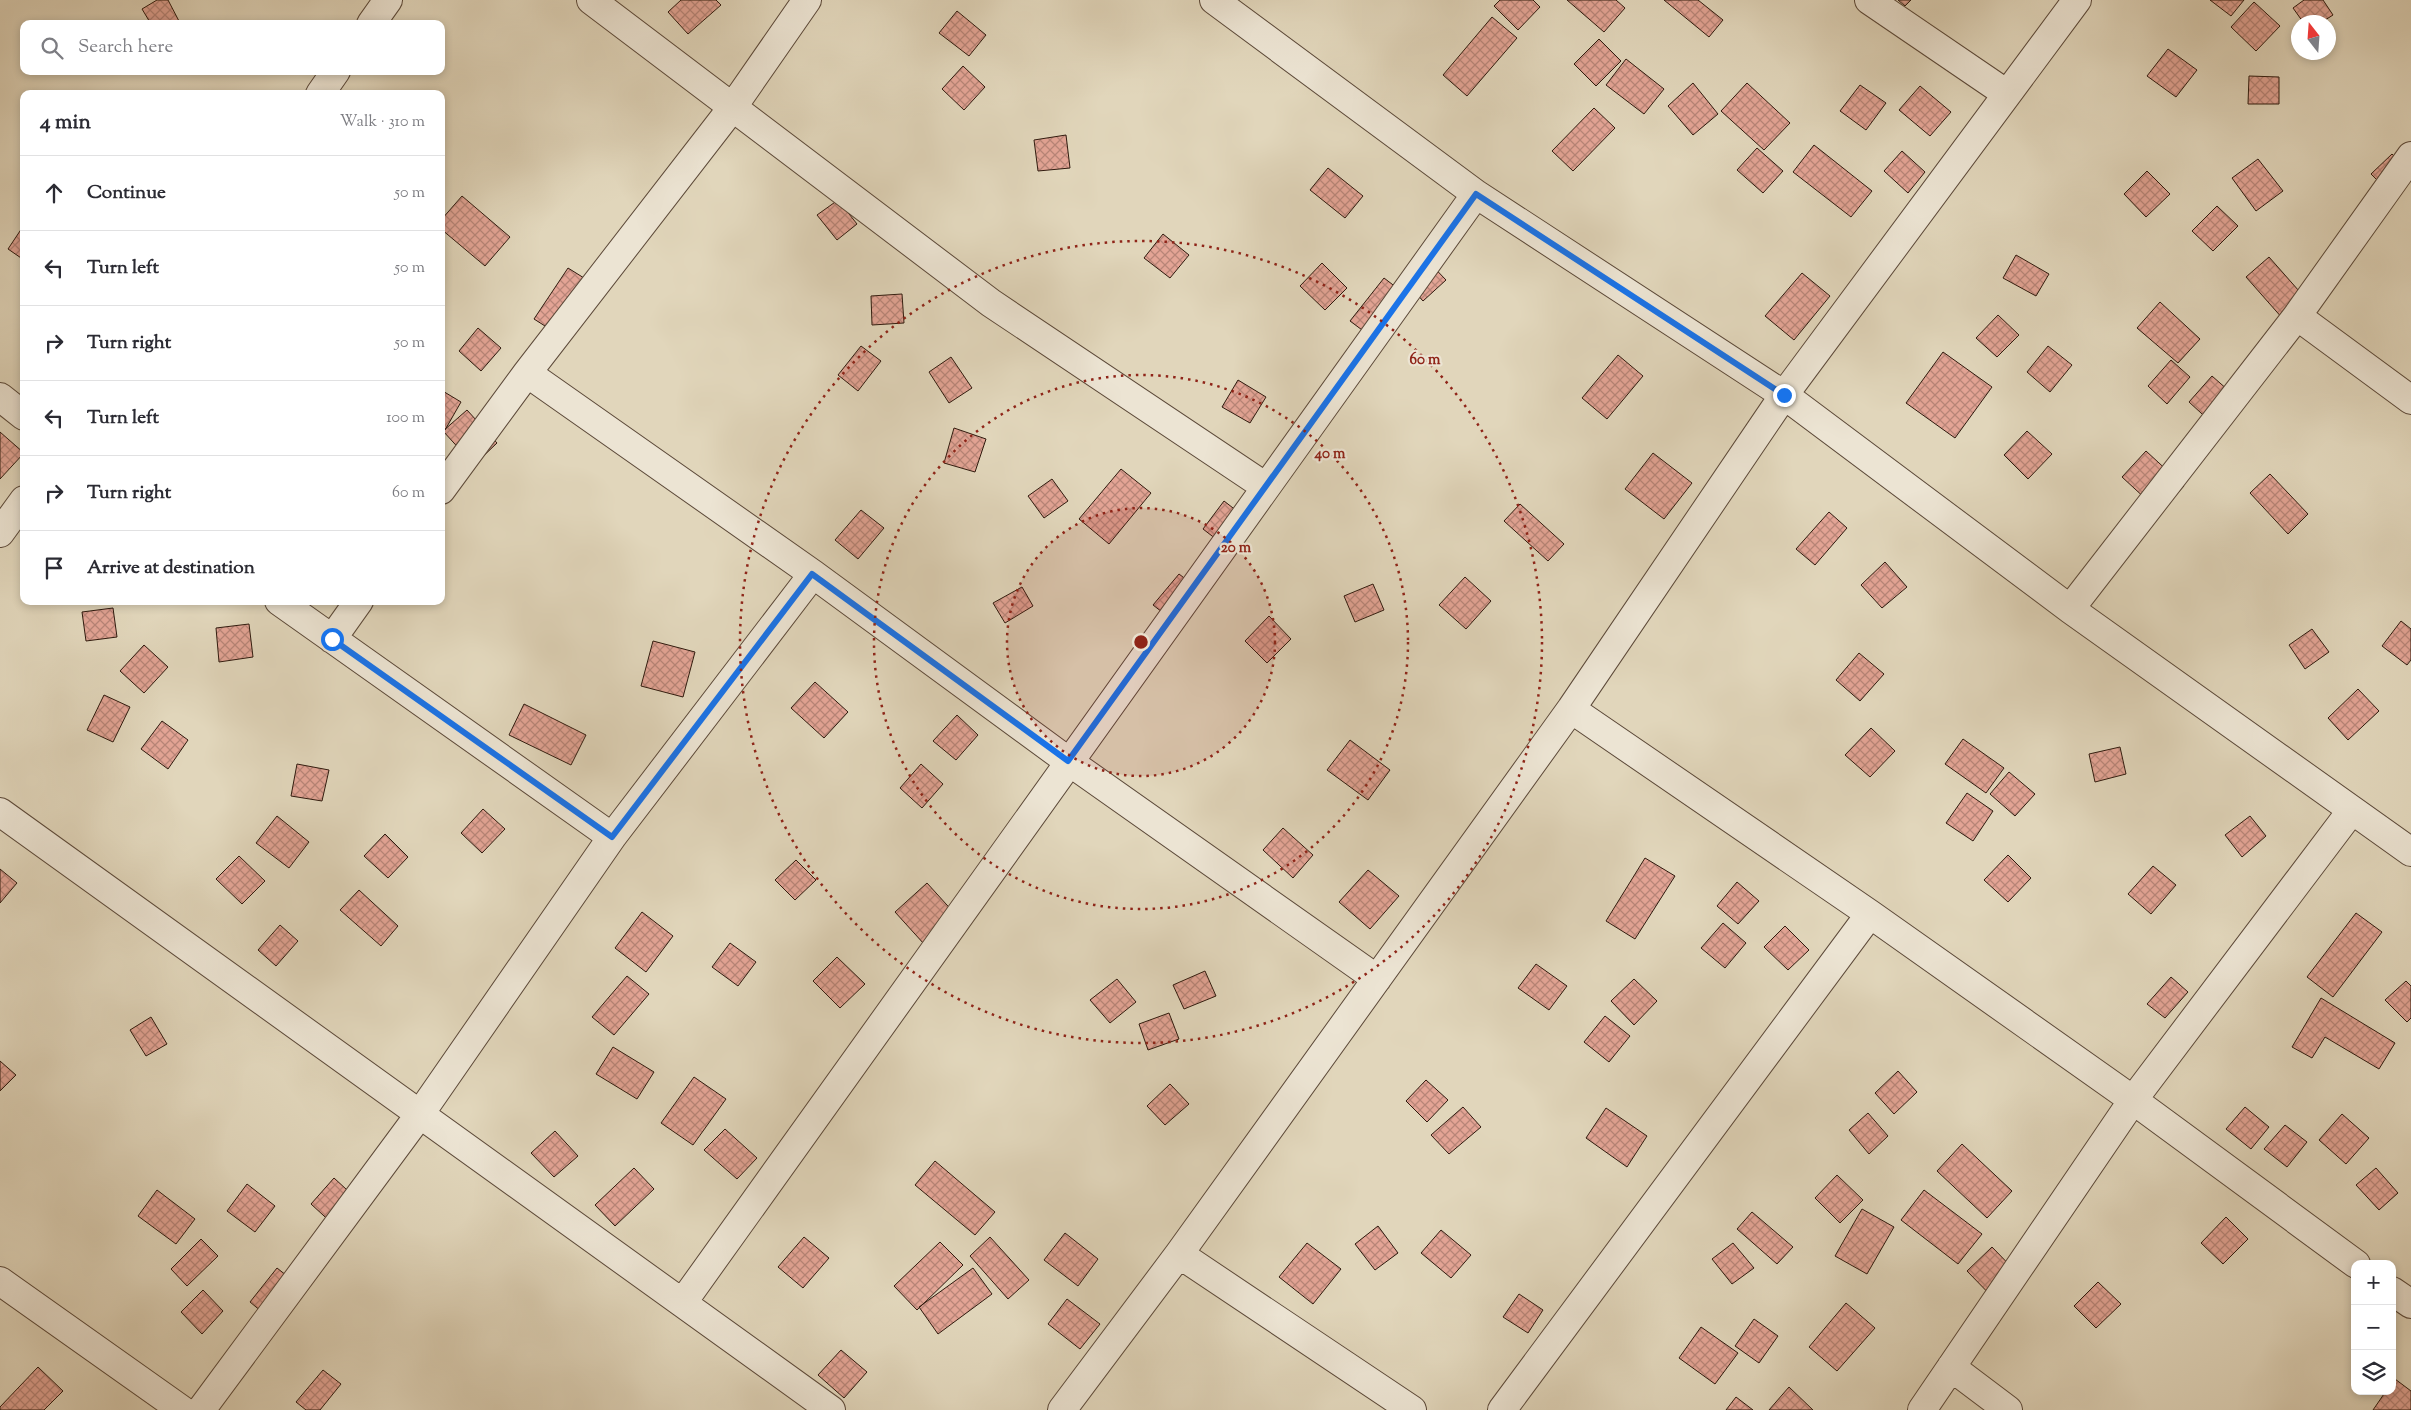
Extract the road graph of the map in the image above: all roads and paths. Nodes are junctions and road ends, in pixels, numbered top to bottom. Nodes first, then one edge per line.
1 (388, 0) edge
2 (591, 0) edge
3 (807, 0) edge
4 (1214, 0) edge
5 (1869, 0) edge
6 (2077, 0) edge
7 (374, 20) edge
8 (333, 75) edge
9 (323, 90) edge
10 (2006, 94) junction
11 (732, 108) junction
12 (2411, 156) edge
13 (1476, 194) junction
14 (2297, 316) junction
15 (527, 373) junction
16 (1784, 395) junction
17 (0, 397) edge
18 (2411, 400) edge
19 (20, 413) edge
20 (445, 485) edge
21 (1266, 488) junction
22 (20, 506) edge
23 (0, 534) edge
24 (812, 574) junction
25 (285, 605) edge
26 (356, 605) edge
27 (2070, 610) junction
28 (332, 639) junction
29 (1571, 708) junction
30 (1068, 761) junction
31 (2352, 810) junction
32 (0, 812) edge
33 (612, 837) junction
34 (2411, 852) edge
35 (1870, 914) junction
36 (1377, 979) junction
37 (2133, 1100) junction
38 (420, 1114) junction
39 (1179, 1254) junction
40 (2351, 1260) edge
41 (0, 1281) edge
42 (2396, 1294) edge
43 (683, 1302) junction
44 (2411, 1304) edge
45 (1951, 1367) junction
46 (182, 1410) edge
47 (201, 1410) edge
48 (831, 1410) edge
49 (1062, 1410) edge
50 (1412, 1410) edge
51 (1502, 1410) edge
52 (1922, 1410) edge
53 (2008, 1410) edge

1 - 7 street
2 - 11 street
3 - 11 street
4 - 13 street
5 - 10 street
6 - 10 street
8 - 9 street
10 - 16 street
11 - 15 street
11 - 21 street
12 - 14 street
13 - 16 street
13 - 21 street
14 - 18 street
14 - 27 street
15 - 20 street
15 - 24 street
16 - 27 street
16 - 29 street
17 - 19 street
21 - 30 street
22 - 23 street
24 - 30 street
24 - 33 street
25 - 28 street
26 - 28 street
27 - 31 street
28 - 33 street
29 - 35 street
29 - 36 street
30 - 36 street
30 - 43 street
31 - 34 street
31 - 37 street
32 - 38 street
33 - 38 street
35 - 37 street
35 - 51 street
36 - 39 street
37 - 40 street
37 - 45 street
38 - 43 street
38 - 47 street
39 - 49 street
39 - 50 street
41 - 46 street
42 - 44 street
43 - 48 street
45 - 52 street
45 - 53 street

